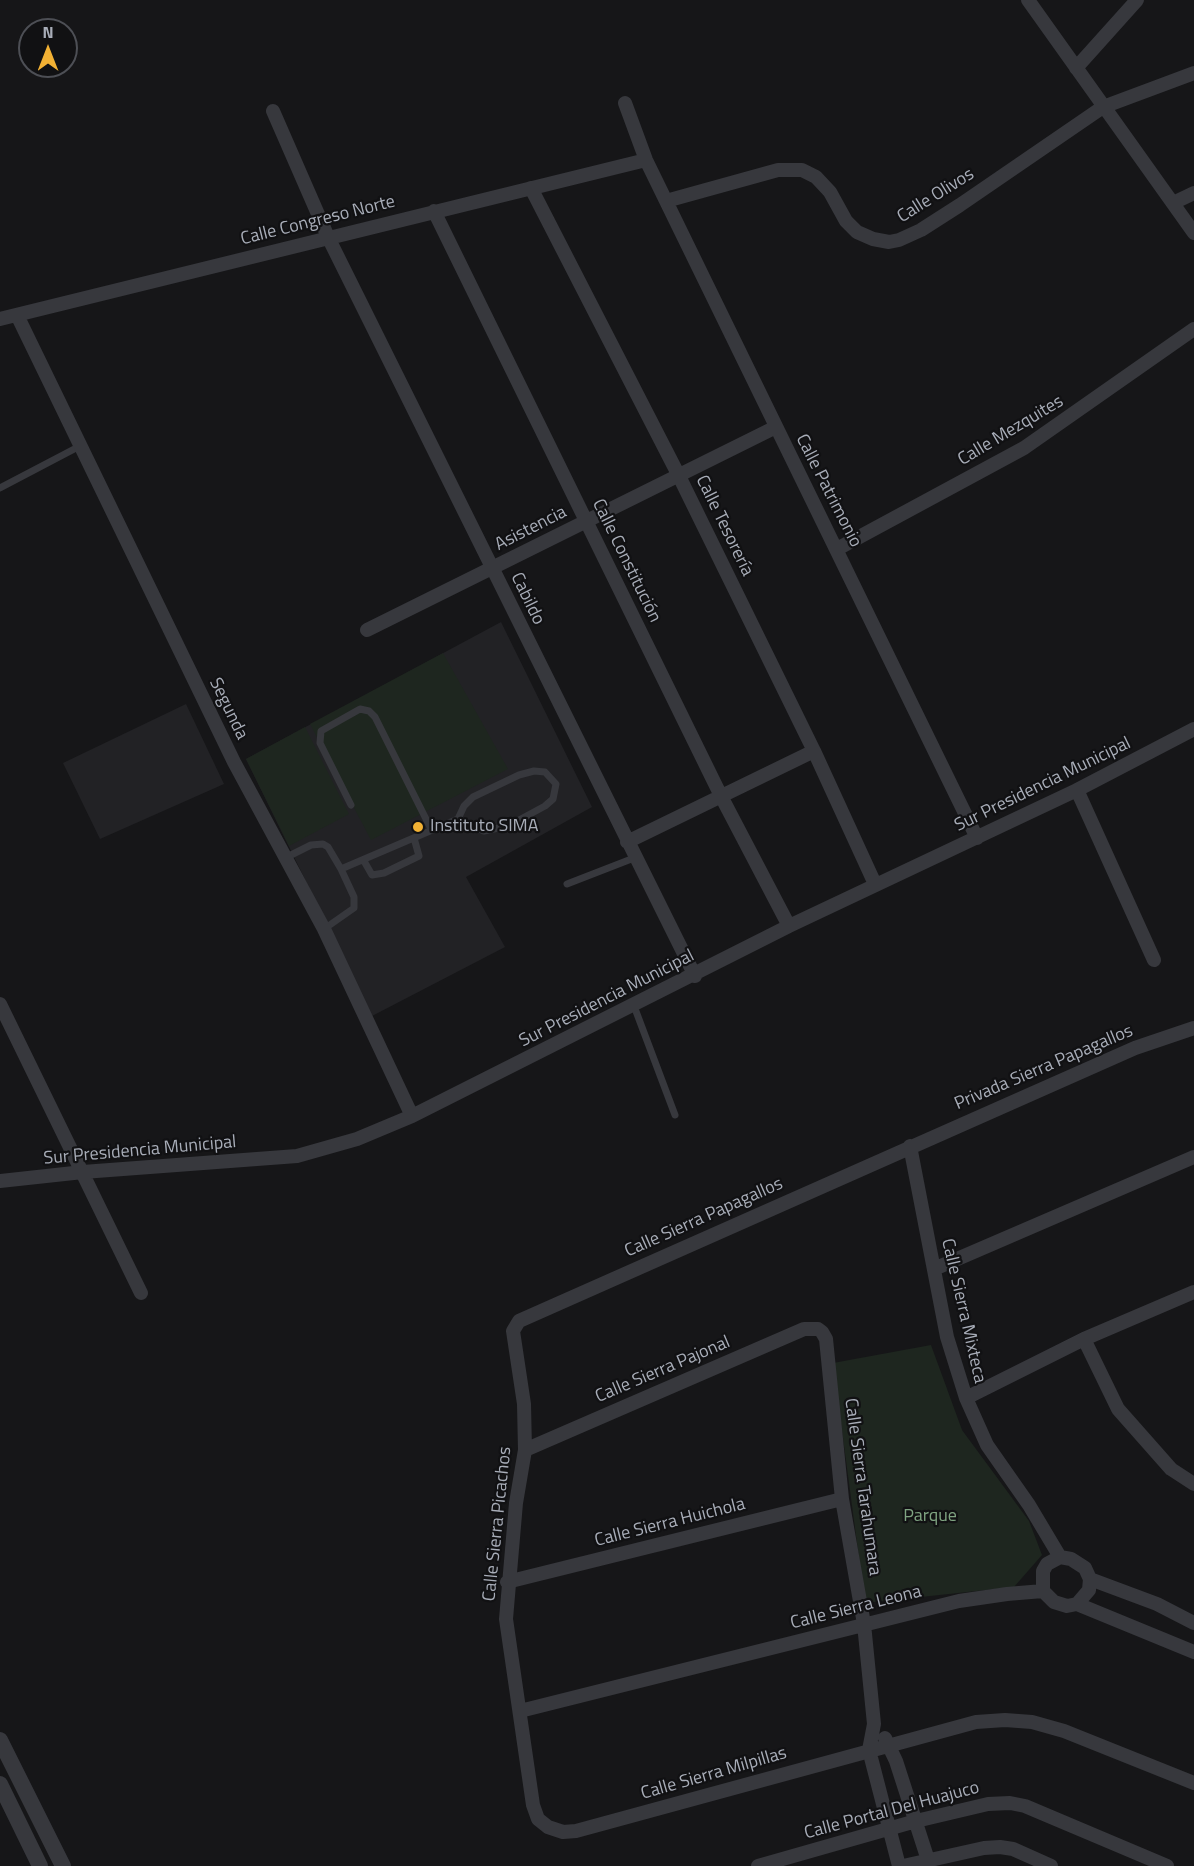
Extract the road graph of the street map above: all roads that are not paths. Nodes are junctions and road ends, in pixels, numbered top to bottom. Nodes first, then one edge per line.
1 (1028, 0) edge
2 (1137, 0) edge
3 (1076, 68) junction
4 (1194, 73) edge
5 (625, 103) dead end
6 (1102, 107) junction
7 (273, 111) dead end
8 (646, 160) junction
9 (531, 188) junction
10 (1194, 194) edge
11 (666, 201) junction
12 (1173, 203) junction
13 (434, 211) junction
14 (1194, 233) edge
15 (328, 237) junction
16 (17, 315) junction
17 (0, 319) edge
18 (1194, 329) edge
19 (776, 427) junction
20 (80, 446) junction
21 (679, 476) junction
22 (0, 488) edge
23 (586, 521) junction
24 (837, 549) junction
25 (492, 569) junction
26 (367, 630) dead end
27 (1194, 729) edge
28 (814, 751) junction
29 (1077, 790) junction
30 (721, 796) junction
31 (351, 805) dead end
32 (458, 819) junction
33 (431, 829) junction
34 (414, 838) junction
35 (977, 838) junction
36 (627, 843) junction
37 (287, 857) junction
38 (634, 858) junction
39 (363, 861) junction
40 (340, 869) junction
41 (567, 884) dead end
42 (875, 884) junction
43 (789, 926) junction
44 (324, 929) junction
45 (1154, 960) dead end
46 (694, 976) junction
47 (0, 1004) edge
48 (633, 1006) junction
49 (1194, 1028) edge
50 (675, 1115) dead end
51 (412, 1116) junction
52 (910, 1146) junction
53 (1194, 1157) edge
54 (83, 1172) junction
55 (0, 1181) edge
56 (934, 1269) junction
57 (1194, 1292) edge
58 (141, 1293) dead end
59 (515, 1326) joint
60 (818, 1329) joint
61 (1084, 1339) junction
62 (966, 1398) junction
63 (525, 1450) junction
64 (1194, 1484) edge
65 (842, 1499) junction
66 (1060, 1557) junction
67 (1090, 1579) junction
68 (507, 1582) junction
69 (1043, 1591) junction
70 (1077, 1605) junction
71 (1194, 1623) edge
72 (864, 1624) junction
73 (1194, 1652) edge
74 (520, 1711) junction
75 (874, 1724) junction
76 (0, 1740) edge
77 (890, 1744) junction
78 (869, 1750) junction
79 (1194, 1783) edge
80 (0, 1784) edge
81 (916, 1821) junction
82 (548, 1827) joint
83 (890, 1828) junction
84 (928, 1860) junction
85 (40, 1866) edge
86 (63, 1866) edge
87 (758, 1866) edge
88 (901, 1866) edge
89 (1051, 1866) edge
90 (1167, 1866) edge

1 - 3 street
2 - 3 street
3 - 6 street
4 - 6 street, Calle Olivos
5 - 8 street, Calle Patrimonio
6 - 11 street, Calle Olivos
6 - 12 street
7 - 15 street, Cabildo
8 - 9 street, Calle Congreso Norte
8 - 11 street, Calle Patrimonio
9 - 13 street, Calle Congreso Norte
9 - 21 street, Calle Tesorería
10 - 12 street
11 - 19 street, Calle Patrimonio
12 - 14 street
13 - 15 street, Calle Congreso Norte
13 - 23 street, Calle Constitución
15 - 16 street, Calle Congreso Norte
15 - 25 street, Cabildo
16 - 17 street, Calle Congreso Norte
16 - 20 street, Segunda
18 - 24 street, Calle Mezquites
19 - 21 street, Asistencia
19 - 24 street, Calle Patrimonio
20 - 22 lane
20 - 37 street, Segunda
21 - 23 street, Asistencia
21 - 28 street, Calle Tesorería
23 - 25 street, Asistencia
23 - 30 street, Calle Constitución
24 - 35 street, Calle Patrimonio
25 - 26 street, Asistencia
25 - 36 street, Cabildo
27 - 29 street, Sur Presidencia Municipal
28 - 30 street
28 - 42 street, Calle Tesorería
29 - 35 street, Sur Presidencia Municipal
29 - 45 street
30 - 36 street
30 - 43 street, Calle Constitución
31 - 33 lane
32 - 32 lane
32 - 33 lane
33 - 34 lane
34 - 39 lane
34 - 39 lane
35 - 42 street, Sur Presidencia Municipal
36 - 38 street, Cabildo
37 - 40 lane
37 - 44 street, Segunda
38 - 41 lane
38 - 46 street, Cabildo
39 - 40 lane
40 - 44 lane
42 - 43 street, Sur Presidencia Municipal
43 - 46 street, Sur Presidencia Municipal
44 - 51 street, Segunda
46 - 48 street, Sur Presidencia Municipal
47 - 54 street
48 - 50 lane
48 - 51 street, Sur Presidencia Municipal
49 - 52 street, Privada Sierra Papagallos
51 - 54 street, Sur Presidencia Municipal
52 - 56 street, Calle Sierra Mixteca
52 - 59 street, Calle Sierra Papagallos
53 - 56 street
54 - 55 street, Sur Presidencia Municipal
54 - 58 street
56 - 62 street, Calle Sierra Mixteca
57 - 61 street
59 - 63 street, Calle Sierra Picachos
60 - 63 street, Calle Sierra Pajonal
60 - 65 street, Calle Sierra Tarahumara
61 - 62 street
61 - 64 street
62 - 66 street, Calle Sierra Mixteca
63 - 68 street, Calle Sierra Picachos
65 - 68 street, Calle Sierra Huichola
65 - 72 street, Calle Sierra Tarahumara
66 - 67 street
66 - 69 street
67 - 70 street
67 - 71 street
68 - 74 street, Calle Sierra Picachos
69 - 70 street
69 - 72 street, Calle Sierra Leona
70 - 73 street
72 - 74 street, Calle Sierra Leona
72 - 75 street, Calle Sierra Tarahumara
74 - 82 street, Calle Sierra Picachos
75 - 77 street
75 - 78 street, Calle Sierra Tarahumara
76 - 86 street
77 - 78 street, Calle Sierra Milpillas
77 - 79 street, Calle Sierra Milpillas
77 - 81 street
78 - 82 street, Calle Sierra Milpillas
78 - 83 street, Calle Sierra Tarahumara
80 - 85 street
81 - 83 street, Calle Portal Del Huajuco
81 - 84 street
81 - 90 street, Calle Portal Del Huajuco
83 - 87 street, Calle Portal Del Huajuco
83 - 88 street, Calle Sierra Tarahumara
84 - 88 street
84 - 89 street

